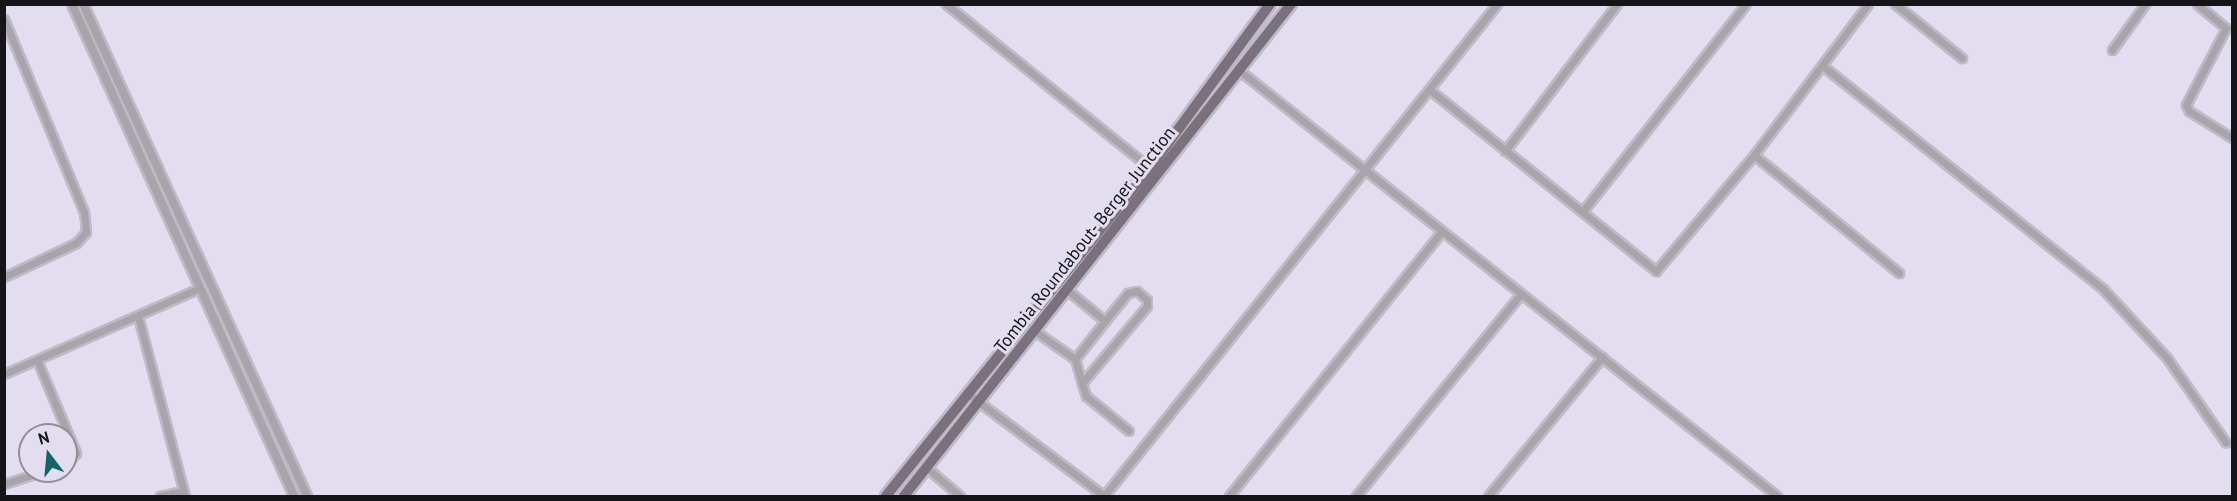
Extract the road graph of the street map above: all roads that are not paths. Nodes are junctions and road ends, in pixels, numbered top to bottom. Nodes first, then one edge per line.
1 (72, 4) edge
2 (83, 4) edge
3 (946, 4) edge
4 (1270, 4) edge
5 (1291, 4) edge
6 (1497, 4) edge
7 (1617, 4) edge
8 (1746, 4) edge
9 (1868, 4) edge
10 (1895, 4) edge
11 (2145, 4) edge
12 (2197, 4) edge
13 (4, 19) edge
14 (2112, 50) dead end
15 (1962, 58) dead end
16 (1824, 67) junction
17 (1240, 71) junction
18 (1430, 90) junction
19 (2232, 138) edge
20 (1504, 151) junction
21 (1754, 155) junction
22 (1150, 168) junction
23 (1362, 170) junction
24 (1583, 211) junction
25 (1442, 231) junction
26 (1899, 273) dead end
27 (4, 277) edge
28 (200, 288) junction
29 (1066, 289) junction
30 (1521, 294) junction
31 (138, 316) junction
32 (1105, 321) junction
33 (1035, 331) junction
34 (1602, 357) junction
35 (1075, 359) junction
36 (37, 360) junction
37 (4, 374) edge
38 (1082, 383) junction
39 (967, 393) junction
40 (978, 403) junction
41 (63, 423) edge
42 (1129, 431) dead end
43 (2226, 443) dead end
44 (927, 468) junction
45 (184, 494) edge
46 (160, 496) edge
47 (294, 496) edge
48 (307, 496) edge
49 (886, 496) edge
50 (904, 496) edge
51 (960, 496) edge
52 (1104, 496) edge
53 (1229, 496) edge
54 (1356, 496) edge
55 (1488, 496) edge
56 (1777, 496) edge

1 - 28 street
2 - 48 street
3 - 22 street
4 - 22 main road, Tombia Roundabout- Berger Junction
5 - 17 main road, Tombia Roundabout- Berger Junction
6 - 18 street
7 - 20 street
8 - 24 street
9 - 16 street
10 - 15 street
11 - 14 street
12 - 19 street
13 - 27 street
16 - 21 street
16 - 43 street
17 - 23 street
17 - 29 main road, Tombia Roundabout- Berger Junction
18 - 20 street
18 - 23 street
20 - 24 street
21 - 24 street
21 - 26 street
22 - 39 main road, Tombia Roundabout- Berger Junction
23 - 25 street
23 - 52 street
25 - 30 street
25 - 53 street
28 - 31 street
28 - 47 street
29 - 32 street
29 - 33 main road, Tombia Roundabout- Berger Junction
30 - 34 street
30 - 54 street
31 - 36 street
31 - 45 street
32 - 35 street
32 - 38 street
33 - 35 street
33 - 40 main road, Tombia Roundabout- Berger Junction
34 - 55 street
34 - 56 street
35 - 38 street
36 - 37 street
36 - 41 street
38 - 42 street
39 - 40 street
39 - 49 main road, Tombia Roundabout- Berger Junction
40 - 44 main road, Tombia Roundabout- Berger Junction
40 - 52 street
44 - 50 main road, Tombia Roundabout- Berger Junction
44 - 51 street
45 - 46 street

